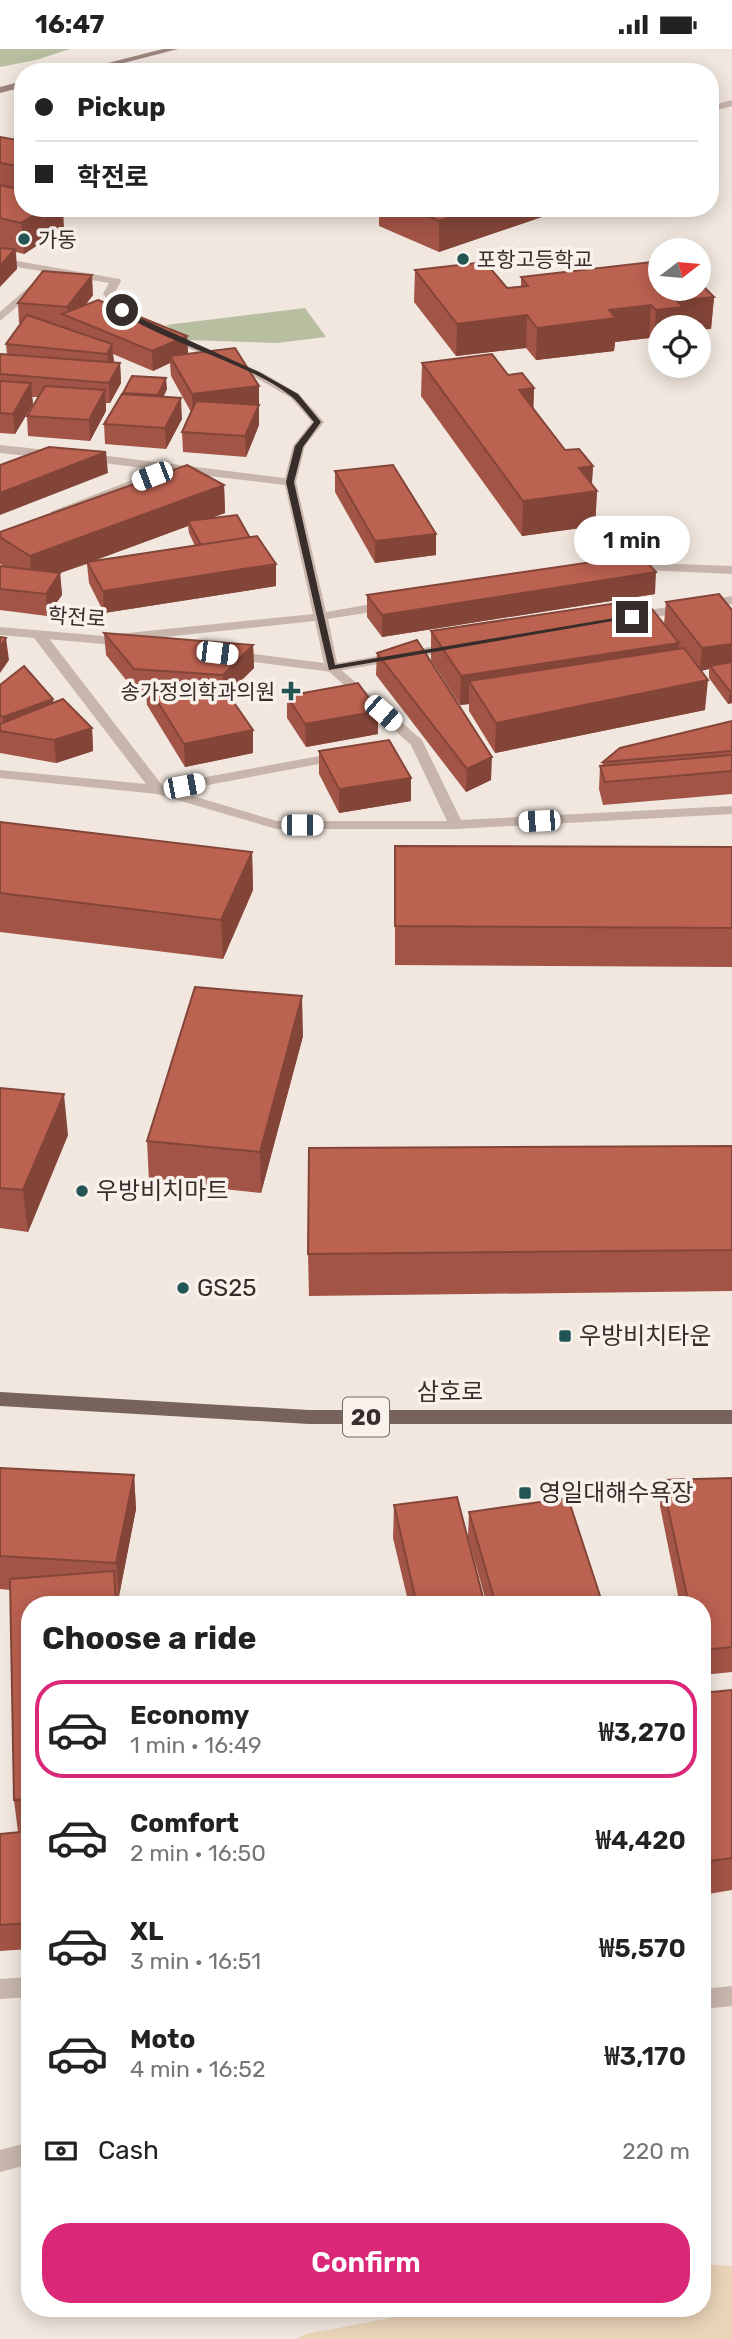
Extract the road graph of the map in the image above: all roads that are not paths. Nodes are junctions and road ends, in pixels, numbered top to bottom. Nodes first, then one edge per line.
1 (174, 49) edge
2 (114, 63) edge
3 (0, 261) edge
4 (52, 271) junction
5 (0, 318) edge
6 (0, 449) edge
7 (177, 467) junction
8 (290, 482) junction
9 (38, 519) edge
10 (607, 569) edge
11 (732, 570) edge
12 (732, 600) edge
13 (401, 603) edge
14 (319, 617) junction
15 (618, 619) edge
16 (0, 631) edge
17 (39, 635) junction
18 (109, 639) junction
19 (468, 645) edge
20 (176, 648) edge
21 (217, 653) edge
22 (332, 668) junction
23 (362, 753) edge
24 (0, 774) edge
25 (158, 790) junction
26 (732, 810) edge
27 (456, 825) junction
28 (0, 1399) edge
29 (732, 1417) edge
30 (21, 1988) edge
31 (0, 1989) edge
32 (732, 1996) edge
33 (711, 1998) edge
34 (21, 2155) edge
35 (0, 2161) edge

1 - 2 main road
3 - 4 street
4 - 5 street
4 - 8 street
6 - 7 street
7 - 8 street
7 - 9 street
8 - 14 street
10 - 11 street
12 - 15 street
13 - 14 street
14 - 18 street
14 - 22 street
16 - 17 street, 학전로
17 - 18 street, 학전로
17 - 25 street
18 - 20 street, 학전로
19 - 22 street
21 - 22 street
22 - 27 street
23 - 25 street
24 - 25 street
25 - 27 street
26 - 27 street
28 - 29 main road, 삼호로 / 20
30 - 31 street
32 - 33 street
34 - 35 street

